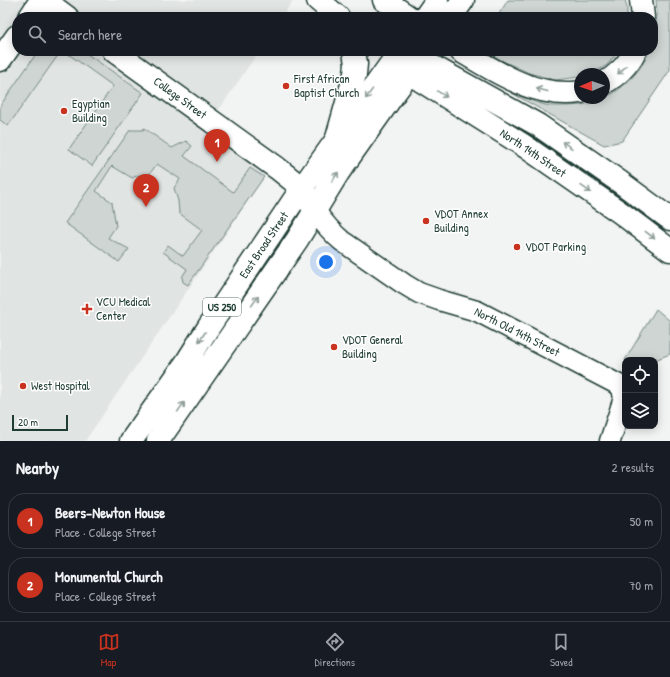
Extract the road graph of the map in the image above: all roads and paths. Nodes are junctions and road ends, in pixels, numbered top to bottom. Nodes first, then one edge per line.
1 (42, 0) edge
2 (318, 0) edge
3 (384, 0) edge
4 (437, 0) edge
5 (641, 0) edge
6 (34, 12) edge
7 (60, 12) edge
8 (332, 12) edge
9 (401, 12) edge
10 (429, 12) edge
11 (642, 12) edge
12 (12, 43) edge
13 (121, 56) edge
14 (355, 56) edge
15 (469, 56) edge
16 (632, 56) edge
17 (412, 57) edge
18 (0, 60) edge
19 (610, 80) edge
20 (574, 93) edge
21 (337, 138) junction
22 (302, 188) junction
23 (315, 211) junction
24 (670, 219) edge
25 (670, 250) edge
26 (131, 441) edge
27 (158, 441) edge
28 (610, 441) edge

1 - 6 main road
1 - 7 main road
2 - 8 main road
3 - 9 main road
4 - 10 main road
5 - 11 main road
12 - 18 main road
13 - 22 main road, College Street
14 - 21 main road
20 -> 15 main road
16 -> 19 main road
17 -> 21 main road, East Broad Street / US 250
23 -> 17 main road, East Broad Street / US 250
24 -> 17 main road, North 14th Street
17 -> 25 main road, North 14th Street
21 - 22 main road, East Broad Street / US 250
22 - 23 main road
22 -> 26 main road, East Broad Street / US 250
27 -> 23 main road, East Broad Street / US 250
23 - 28 street, North Old 14th Street

